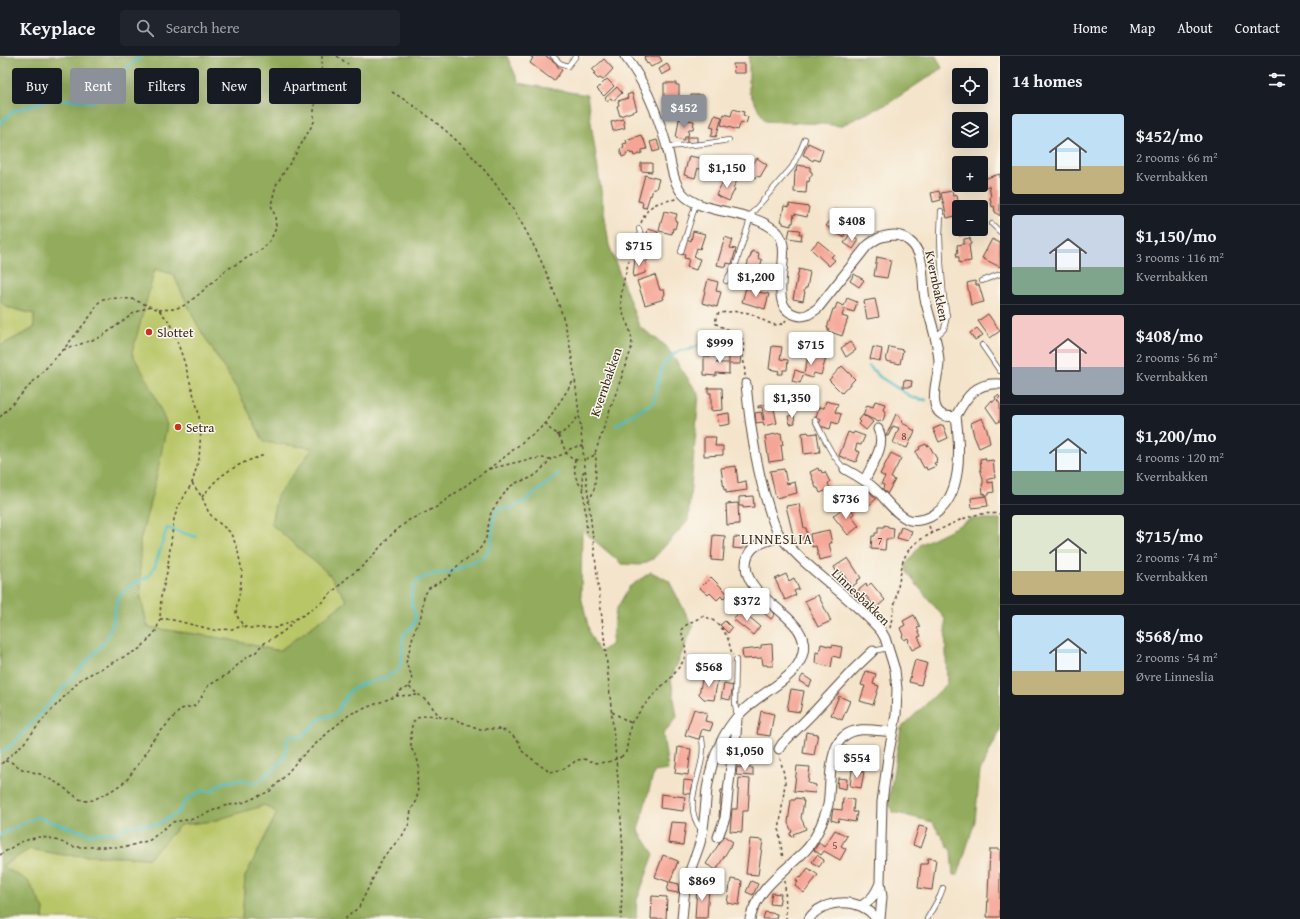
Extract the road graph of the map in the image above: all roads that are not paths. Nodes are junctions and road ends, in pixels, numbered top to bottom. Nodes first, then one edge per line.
1 (553, 56) edge
2 (576, 56) edge
3 (626, 57) edge
4 (805, 139) dead end
5 (729, 140) dead end
6 (667, 147) junction
7 (696, 203) junction
8 (941, 212) dead end
9 (751, 218) junction
10 (992, 224) dead end
11 (639, 229) road end
12 (1000, 232) edge
13 (681, 252) dead end
14 (645, 259) dead end
15 (1000, 274) edge
16 (726, 281) dead end
17 (982, 281) dead end
18 (935, 337) junction
19 (982, 345) dead end
20 (1000, 371) edge
21 (746, 384) road end
22 (1000, 384) edge
23 (956, 416) junction
24 (815, 420) dead end
25 (878, 429) dead end
26 (845, 469) joint
27 (865, 480) junction
28 (780, 536) junction
29 (888, 648) junction
30 (873, 651) joint
31 (736, 660) road end
32 (737, 717) junction
33 (893, 732) junction
34 (702, 739) dead end
35 (779, 749) road end
36 (702, 830) junction
37 (718, 837) dead end
38 (880, 882) junction
39 (943, 888) dead end
40 (861, 906) junction
41 (682, 919) edge
42 (750, 919) edge
43 (808, 919) edge
44 (876, 919) edge
45 (880, 919) edge
46 (928, 919) edge

1 - 2 lane
3 - 6 street
4 - 9 lane
5 - 6 lane
6 - 7 street
7 - 9 street
7 - 13 lane
8 - 18 lane
9 - 16 lane
9 - 18 street, Kvernbakken
10 - 12 lane
11 - 14 lane
15 - 17 lane
18 - 23 street, Kvernbakken
19 - 20 lane
21 - 28 street, Linnesbakken
22 - 23 street
23 - 27 street
24 - 26 lane
25 - 27 street
26 - 27 street
28 - 29 street, Linnesbakken
28 - 32 street
29 - 30 lane
29 - 33 street, Linnesbakken
30 - 35 street
31 - 32 lane
32 - 36 street
32 - 37 street
33 - 38 street, Linnesbakken
33 - 42 street
34 - 36 lane
36 - 41 street
38 - 40 street
38 - 45 street, Linnesbakken
39 - 46 lane
40 - 43 street
40 - 44 street

